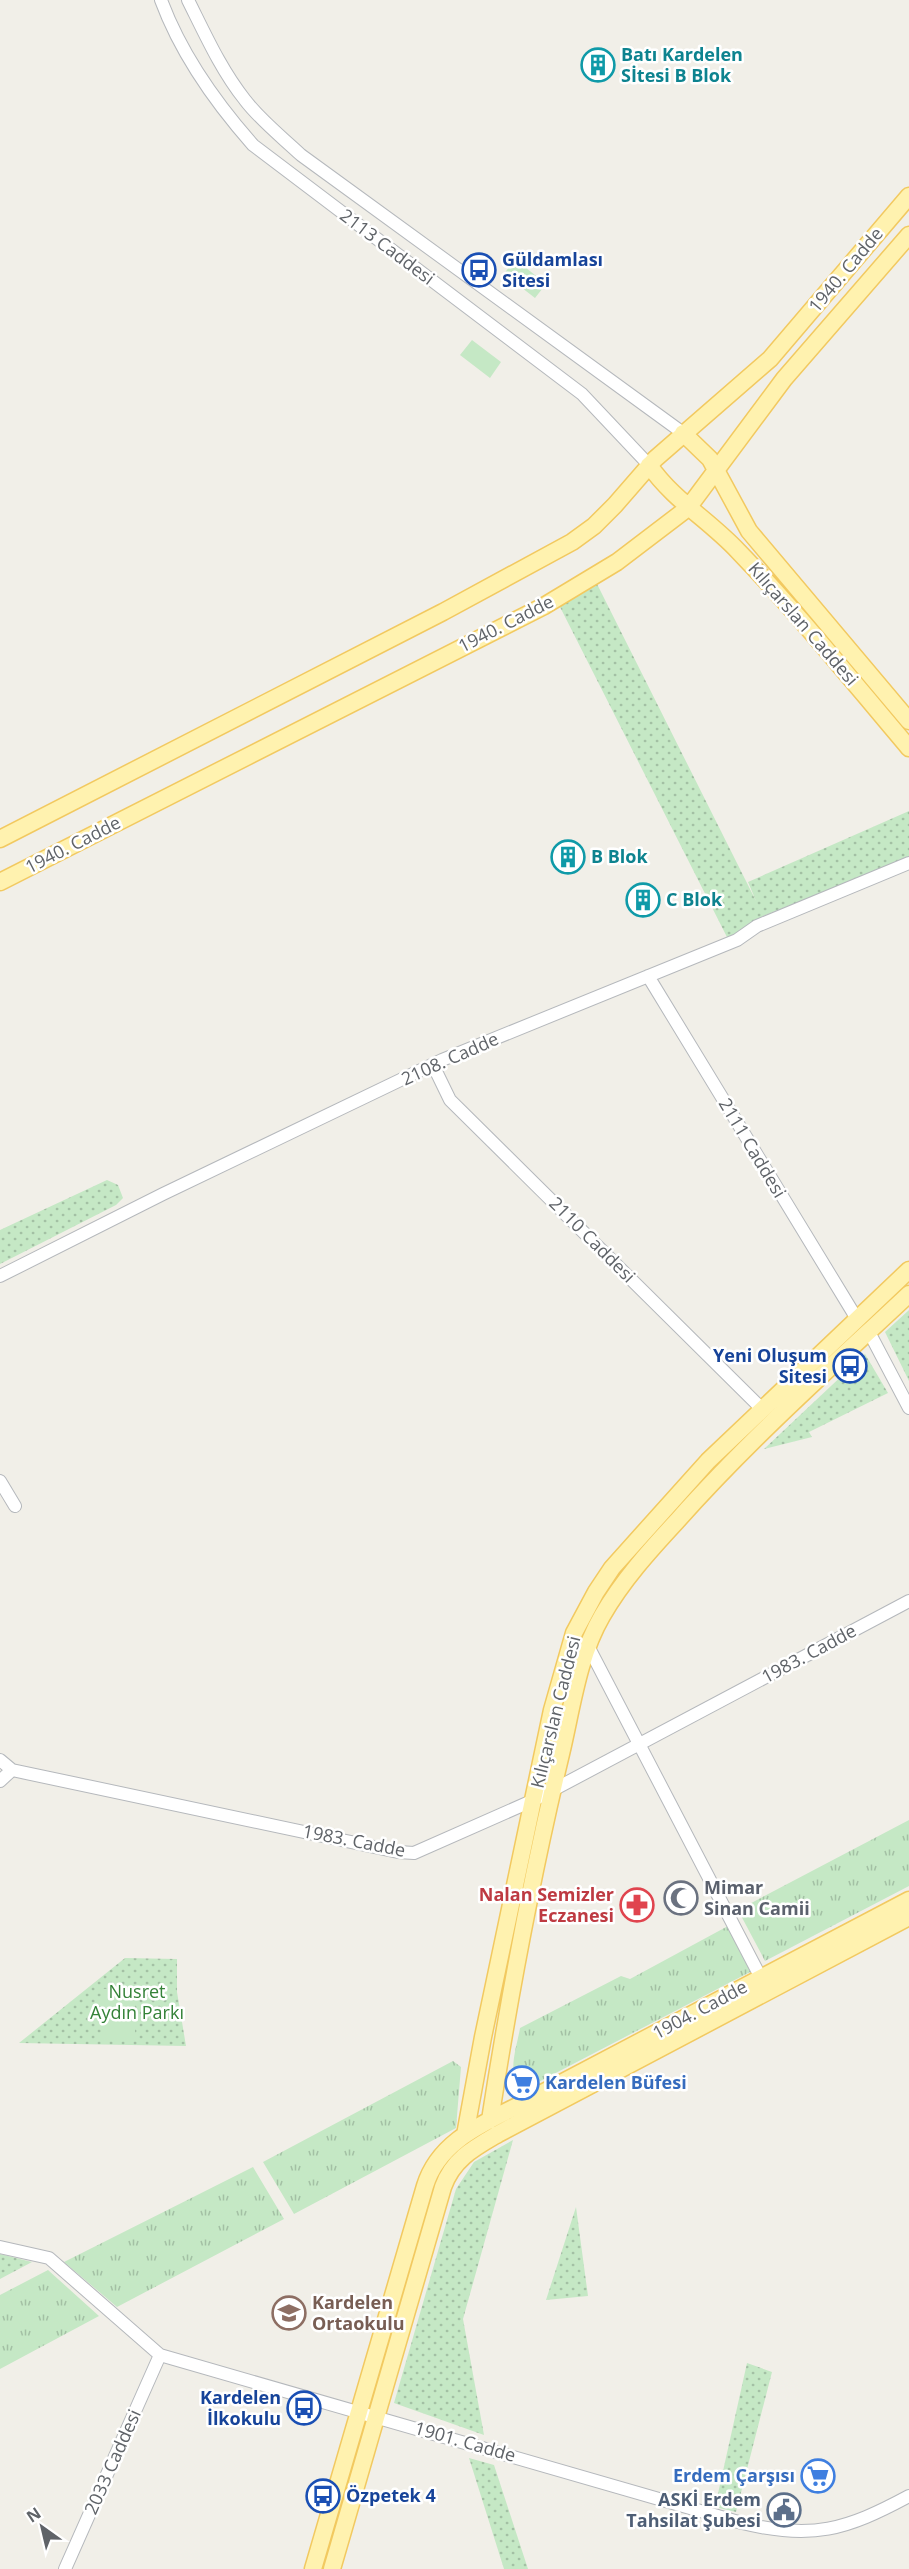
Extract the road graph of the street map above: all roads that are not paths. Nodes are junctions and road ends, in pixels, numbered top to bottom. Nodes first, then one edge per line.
1 (161, 0) edge
2 (188, 0) edge
3 (909, 196) edge
4 (909, 235) edge
5 (684, 433) junction
6 (649, 465) junction
7 (718, 471) junction
8 (688, 508) junction
9 (909, 722) edge
10 (909, 748) edge
11 (0, 840) edge
12 (909, 863) edge
13 (0, 882) edge
14 (648, 976) junction
15 (433, 1065) junction
16 (909, 1270) edge
17 (0, 1276) edge
18 (909, 1294) edge
19 (857, 1319) junction
20 (869, 1332) junction
21 (761, 1408) junction
22 (909, 1408) edge
23 (0, 1481) edge
24 (15, 1506) dead end
25 (909, 1600) edge
26 (588, 1646) junction
27 (639, 1744) junction
28 (0, 1760) edge
29 (12, 1770) junction
30 (0, 1781) edge
31 (552, 1790) junction
32 (534, 1800) junction
33 (909, 1900) edge
34 (909, 1917) edge
35 (765, 1984) junction
36 (494, 2127) junction
37 (469, 2142) junction
38 (0, 2247) edge
39 (160, 2355) junction
40 (358, 2412) junction
41 (376, 2417) junction
42 (909, 2496) edge
43 (65, 2569) edge
44 (313, 2569) edge
45 (332, 2569) edge

1 - 6 street, 2113 Caddesi
2 - 5 street, 2113 Caddesi
3 - 5 main road, 1940. Cadde
4 - 7 main road, 1940. Cadde
5 - 6 main road, 1940. Cadde
5 - 7 main road, Kılıçarslan Caddesi
6 - 8 main road, Kılıçarslan Caddesi
6 - 11 main road, 1940. Cadde
7 - 8 main road, 1940. Cadde
7 - 9 main road, Kılıçarslan Caddesi
8 - 10 main road, Kılıçarslan Caddesi
8 - 13 main road, 1940. Cadde
12 - 14 street, 2108. Cadde
14 - 15 street, 2108. Cadde
14 - 19 street, 2111 Caddesi
15 - 17 street, 2108. Cadde
15 - 21 street, 2110 Caddesi
16 - 19 main road, Kılıçarslan Caddesi
18 - 20 main road, Kılıçarslan Caddesi
19 - 20 main road
19 - 21 main road, Kılıçarslan Caddesi
20 - 22 street
20 - 26 main road, Kılıçarslan Caddesi
21 - 32 main road, Kılıçarslan Caddesi
23 - 24 street
25 - 27 street, 1983. Cadde
26 - 27 street
26 - 31 main road, Kılıçarslan Caddesi
27 - 31 street, 1983. Cadde
27 - 35 street
28 - 29 street, 1983. Cadde
29 - 30 street
29 - 32 street, 1983. Cadde
31 - 32 street, 1983. Cadde
31 - 36 main road, Kılıçarslan Caddesi
32 - 37 main road, Kılıçarslan Caddesi
33 - 35 main road, 1904. Cadde
34 - 35 main road, 1904. Cadde
35 - 36 main road, 1904. Cadde
36 - 37 main road, 1904. Cadde
37 - 40 main road
37 - 41 main road
38 - 39 street, 1901. Cadde
39 - 40 street, 1901. Cadde
39 - 43 street, 2033 Caddesi
40 - 41 street, 1901. Cadde
40 - 44 main road
41 - 42 street, 1901. Cadde
41 - 45 main road

